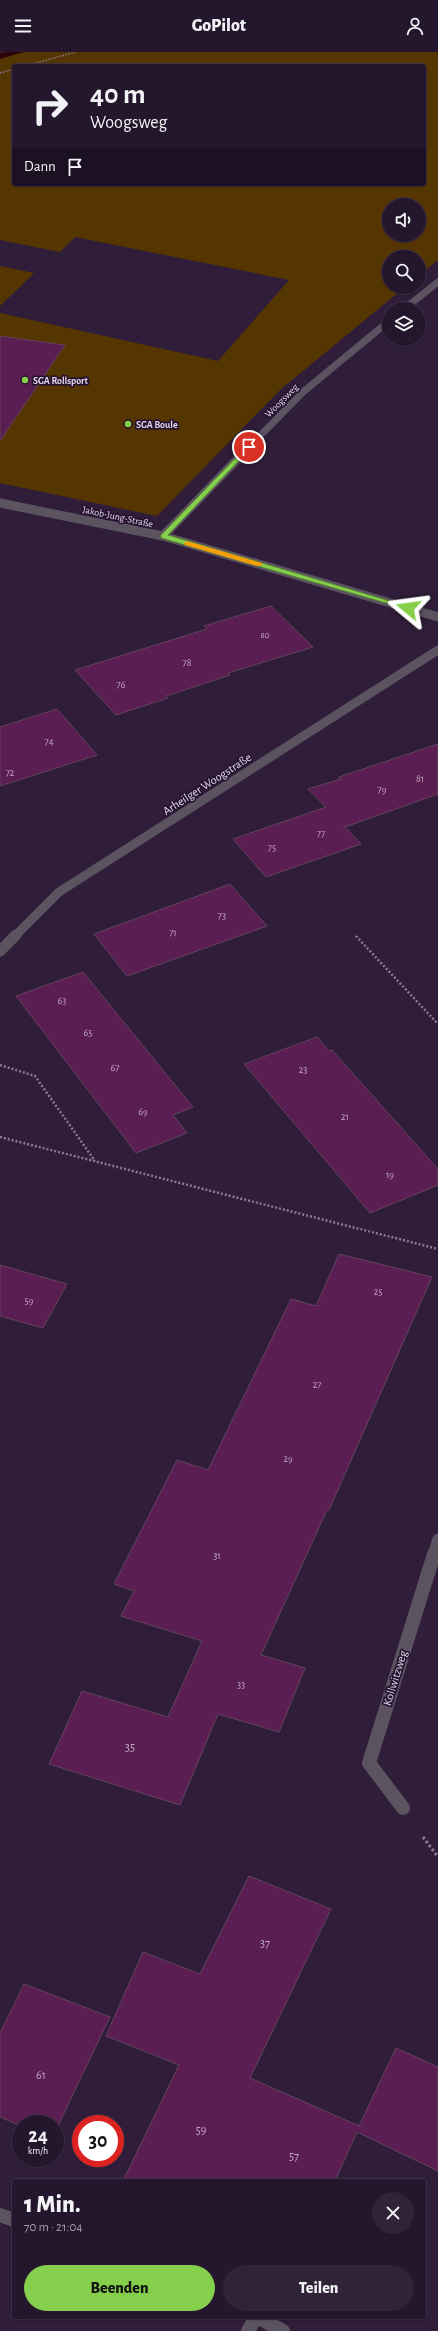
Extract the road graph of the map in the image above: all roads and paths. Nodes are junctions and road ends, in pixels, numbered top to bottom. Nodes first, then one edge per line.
1 (76, 52) edge
2 (32, 64) edge
3 (12, 70) edge
4 (0, 73) edge
5 (438, 282) edge
6 (413, 302) edge
7 (382, 327) edge
8 (0, 502) edge
9 (163, 536) junction
10 (438, 617) edge
11 (438, 650) edge
12 (356, 936) dead end
13 (0, 951) edge
14 (438, 1024) edge
15 (0, 1065) edge
16 (0, 1137) edge
17 (96, 1162) junction
18 (438, 1249) edge
19 (438, 1539) edge
20 (403, 1808) dead end
21 (0, 2215) edge
22 (12, 2219) edge
23 (256, 2319) edge
24 (261, 2319) edge
25 (248, 2331) edge
26 (283, 2331) edge

1 - 2 path
3 - 4 path
5 - 6 street
7 - 9 street, Woogsweg
8 - 9 street, Jakob-Jung-Straße
9 - 10 street, Jakob-Jung-Straße
11 - 13 street, Arheilger Woogstraße
12 - 14 path
15 - 17 path
16 - 17 path
17 - 18 path
19 - 20 street, Kollwitzweg
21 - 22 street
23 - 25 street
24 - 26 street

